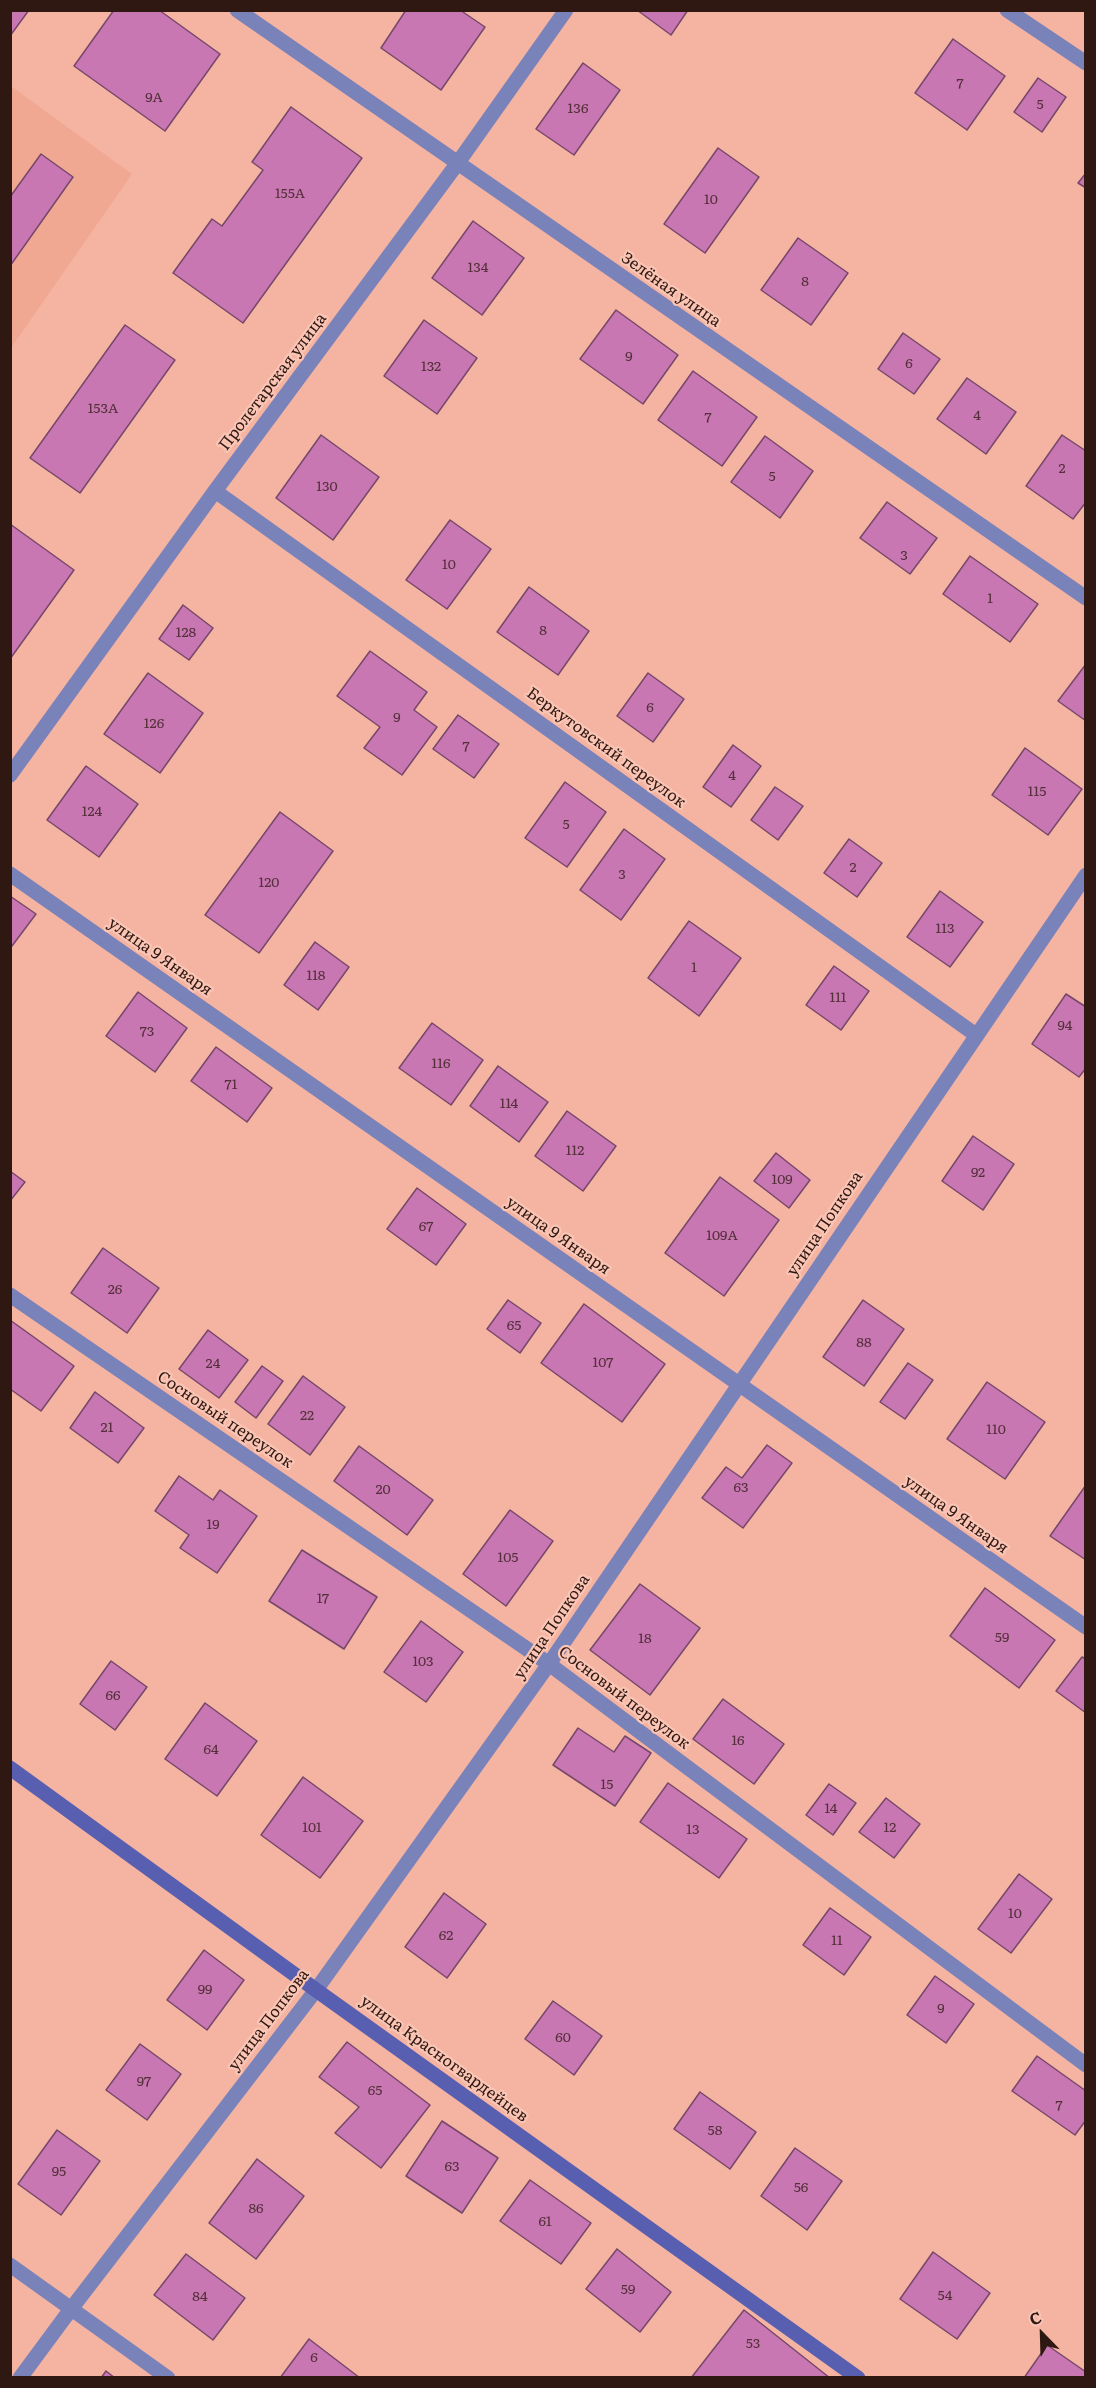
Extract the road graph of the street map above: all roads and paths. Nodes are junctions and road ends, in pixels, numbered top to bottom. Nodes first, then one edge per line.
1 (237, 10) edge
2 (566, 10) edge
3 (1007, 10) edge
4 (1086, 63) edge
5 (457, 164) junction
6 (215, 491) junction
7 (1086, 598) edge
8 (10, 775) edge
9 (10, 874) edge
10 (1086, 875) edge
11 (976, 1035) junction
12 (10, 1295) edge
13 (738, 1385) junction
14 (1086, 1627) edge
15 (549, 1664) junction
16 (10, 1768) edge
17 (316, 1990) junction
18 (1086, 2065) edge
19 (10, 2265) edge
20 (71, 2309) junction
21 (20, 2378) edge
22 (168, 2378) edge
23 (858, 2378) edge

1 - 5 street, Зелёная улица
2 - 5 street, Пролетарская улица
3 - 4 street
5 - 6 street, Пролетарская улица
5 - 7 street, Зелёная улица
6 - 8 street, Пролетарская улица
6 - 11 street, Беркутовский переулок
9 - 13 street, улица 9 Января
10 - 11 street, улица Попкова
11 - 13 street, улица Попкова
12 - 15 street, Сосновый переулок
13 - 14 street, улица 9 Января
13 - 15 street, улица Попкова
15 - 17 street, улица Попкова
15 - 18 street, Сосновый переулок
16 - 17 street, улица Красногвардейцев
17 - 20 street, улица Попкова
17 - 23 street, улица Красногвардейцев
19 - 20 street
20 - 21 street, улица Попкова
20 - 22 street

